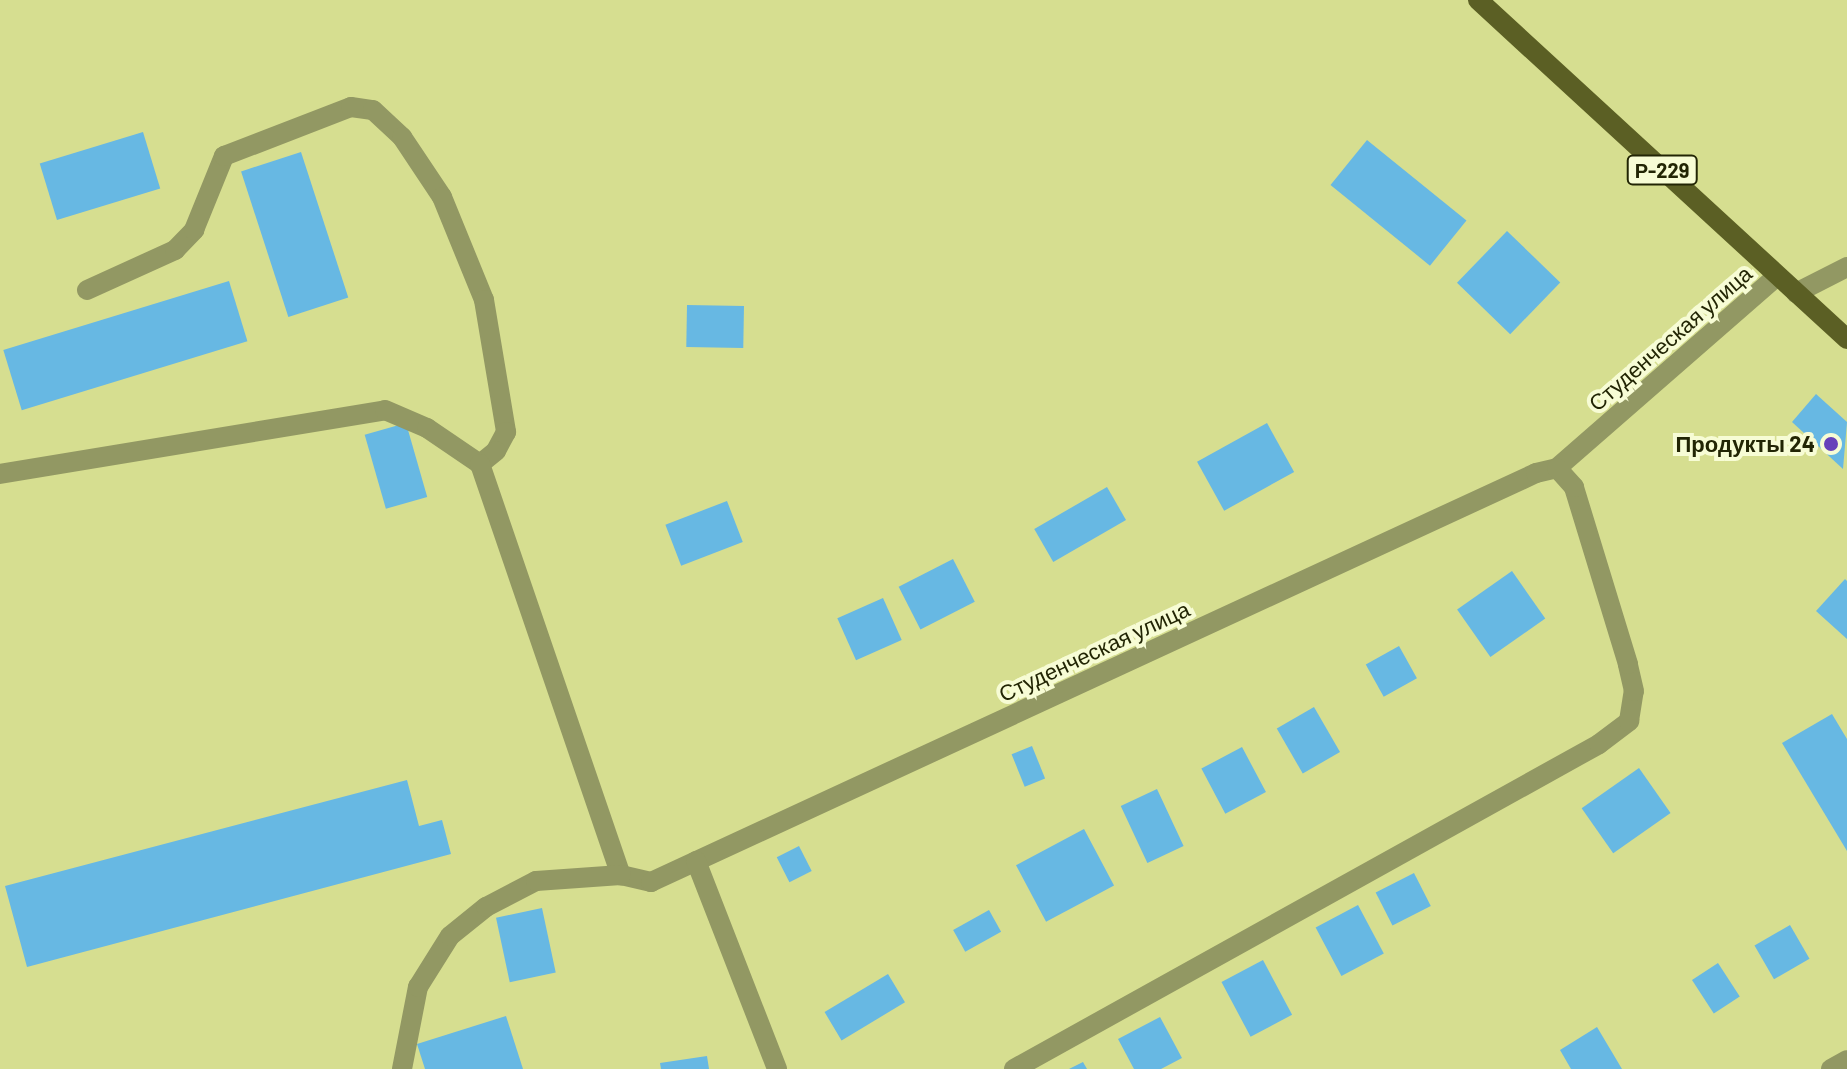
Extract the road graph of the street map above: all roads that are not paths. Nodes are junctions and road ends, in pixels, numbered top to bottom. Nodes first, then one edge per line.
1 (1478, 0) edge
2 (1847, 267) edge
3 (1777, 276) junction
4 (87, 290) dead end
5 (1796, 293) junction
6 (1847, 339) edge
7 (480, 464) junction
8 (1557, 468) junction
9 (0, 474) edge
10 (696, 861) junction
11 (621, 875) junction
12 (1847, 1060) edge
13 (402, 1069) edge
14 (777, 1069) edge
15 (1014, 1069) edge
16 (1831, 1069) edge

1 - 3 main road, Студенческая улица / Р-229
2 - 5 street
3 - 5 main road, Студенческая улица / Р-229
3 - 8 street, Студенческая улица
4 - 7 street
5 - 6 main road, Студенческая улица / Р-229
7 - 9 street
7 - 11 street
8 - 10 street, Студенческая улица
8 - 15 street
10 - 11 street, Студенческая улица
10 - 14 street
11 - 13 street
12 - 16 street

